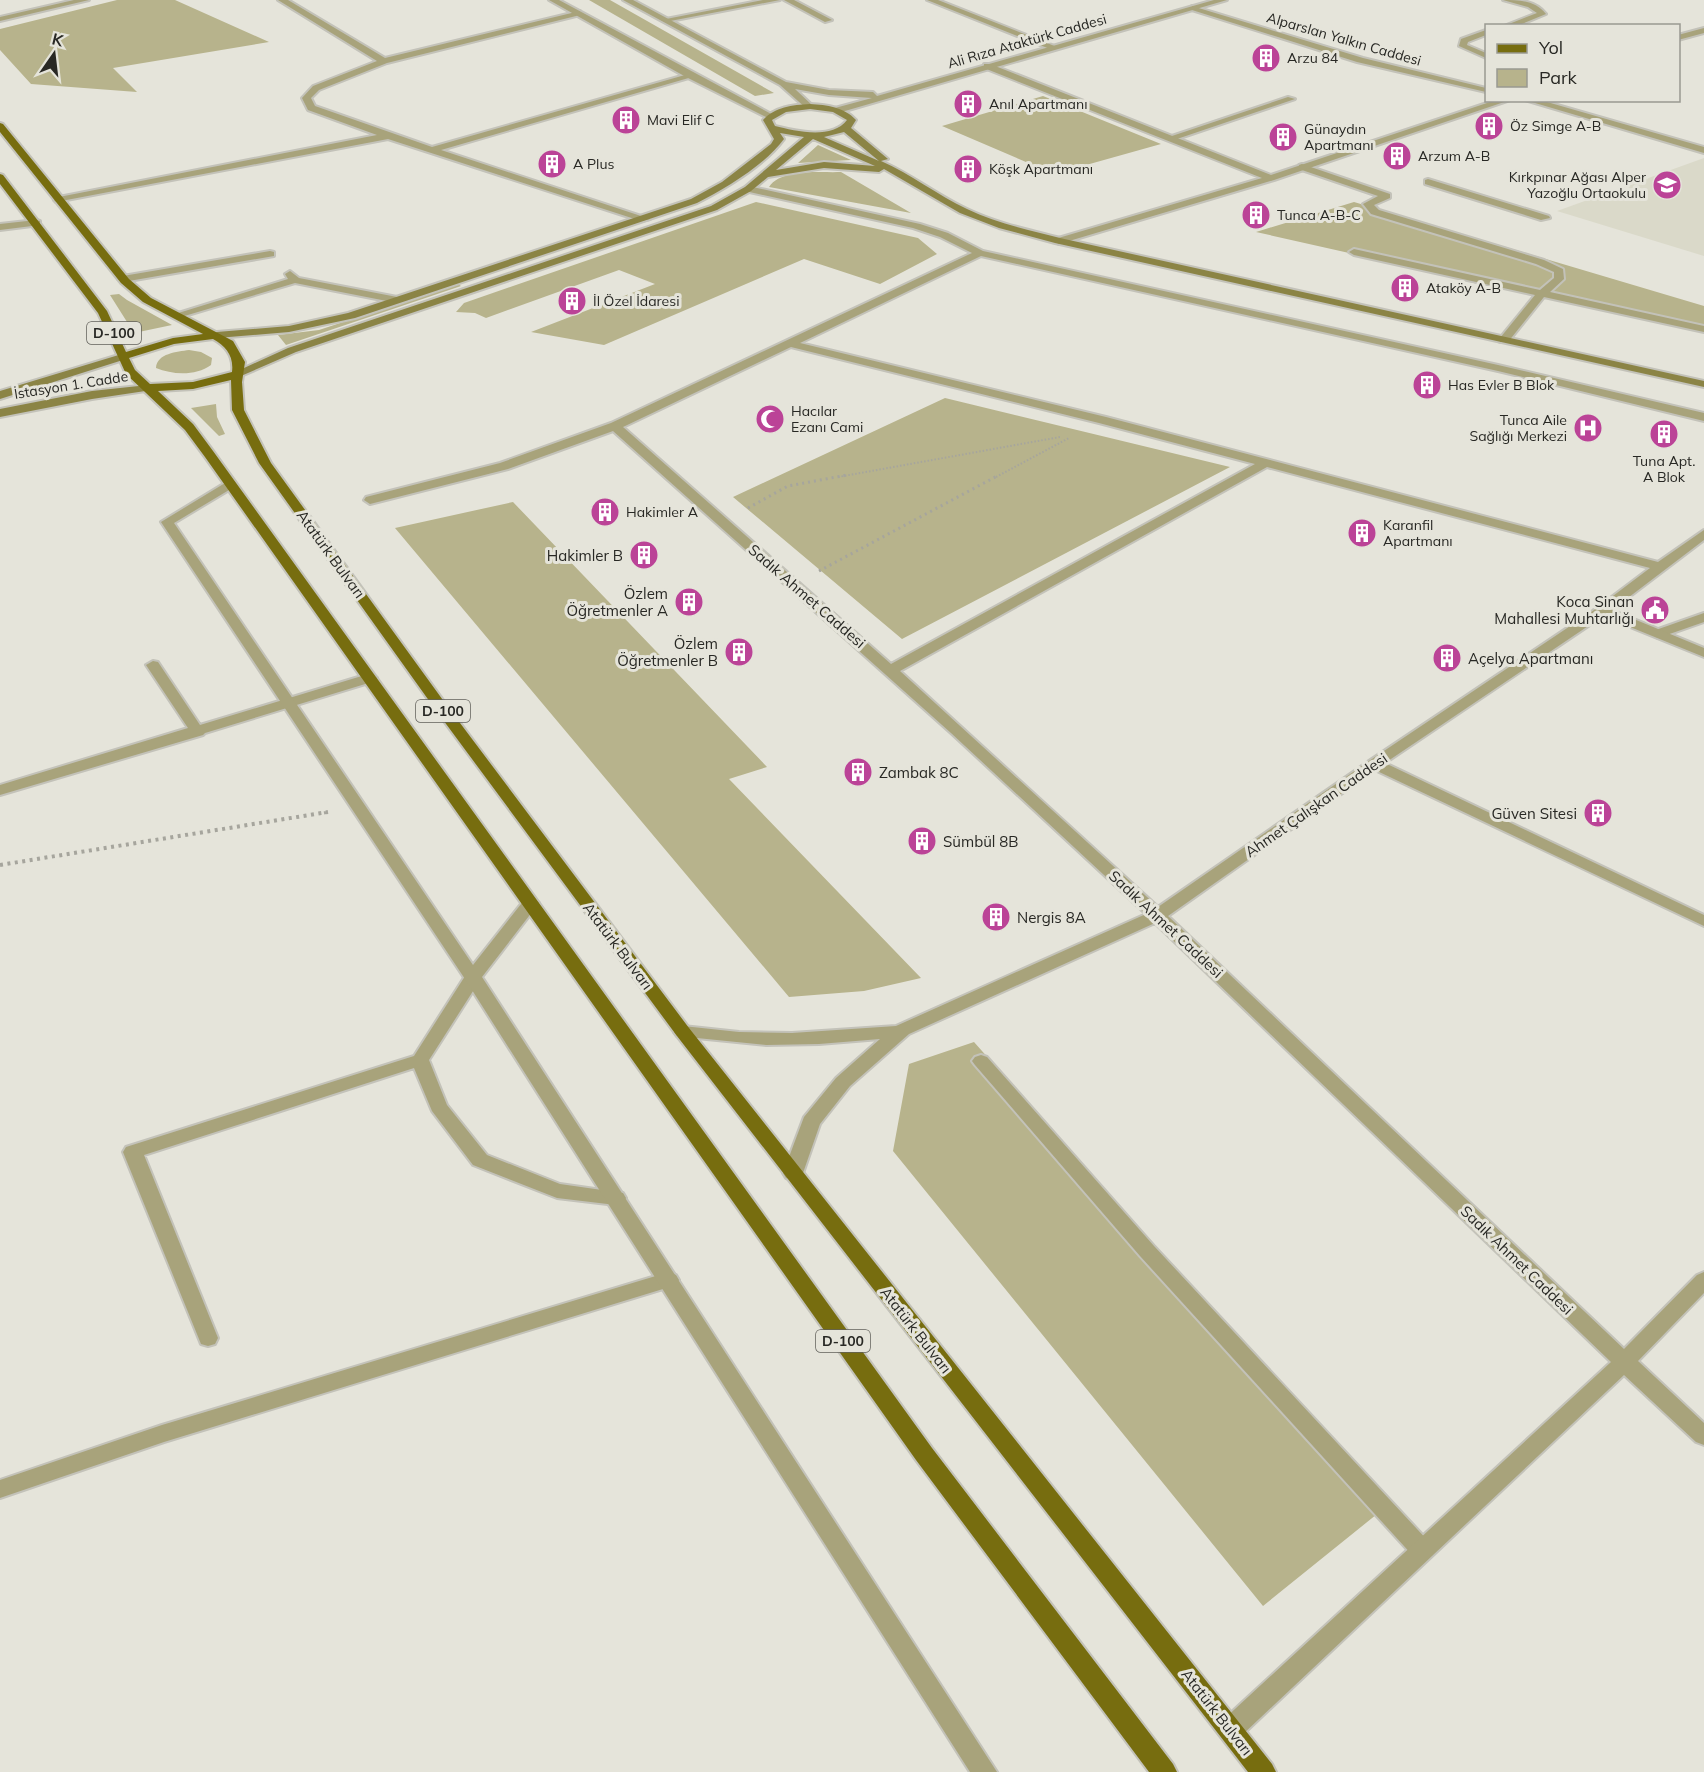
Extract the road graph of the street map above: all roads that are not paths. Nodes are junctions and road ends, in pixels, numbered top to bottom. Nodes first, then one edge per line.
1 (85, 0) edge
2 (282, 0) edge
3 (553, 0) edge
4 (641, 0) edge
5 (776, 0) edge
6 (788, 0) edge
7 (931, 0) edge
8 (1223, 0) edge
9 (1507, 0) edge
10 (629, 1) edge
11 (1195, 8) junction
12 (577, 13) junction
13 (0, 19) edge
14 (665, 20) junction
15 (828, 20) dead end
16 (1514, 24) edge
17 (1704, 30) edge
18 (1485, 32) edge
19 (1680, 37) edge
20 (1053, 47) junction
21 (1485, 56) edge
22 (384, 61) junction
23 (987, 66) junction
24 (689, 75) junction
25 (783, 83) junction
26 (1485, 90) edge
27 (889, 95) junction
28 (1291, 99) dead end
29 (1500, 102) edge
30 (1536, 102) edge
31 (1568, 102) edge
32 (810, 107) junction
33 (838, 110) junction
34 (1577, 114) junction
35 (771, 116) junction
36 (0, 126) edge
37 (774, 128) junction
38 (845, 128) junction
39 (390, 135) junction
40 (812, 135) junction
41 (1171, 138) junction
42 (434, 149) junction
43 (1704, 150) edge
44 (1302, 167) junction
45 (900, 173) junction
46 (0, 177) edge
47 (1271, 177) junction
48 (762, 178) junction
49 (1428, 183) dead end
50 (748, 189) junction
51 (58, 200) junction
52 (1545, 218) dead end
53 (645, 219) junction
54 (36, 223) junction
55 (0, 227) edge
56 (1059, 242) junction
57 (1354, 252) dead end
58 (980, 253) junction
59 (270, 254) dead end
60 (123, 279) junction
61 (1542, 294) junction
62 (397, 300) junction
63 (177, 315) junction
64 (1704, 329) edge
65 (217, 335) junction
66 (1504, 340) junction
67 (791, 344) junction
68 (122, 357) junction
69 (237, 374) junction
70 (1704, 384) edge
71 (148, 388) junction
72 (0, 395) edge
73 (0, 413) edge
74 (1704, 417) edge
75 (615, 426) junction
76 (1266, 463) junction
77 (230, 484) junction
78 (370, 500) dead end
79 (1704, 534) edge
80 (1661, 567) junction
81 (1602, 611) junction
82 (1704, 616) edge
83 (1658, 634) junction
84 (1704, 653) edge
85 (153, 666) dead end
86 (891, 670) junction
87 (370, 678) junction
88 (289, 704) junction
89 (198, 732) junction
90 (1374, 764) junction
91 (0, 790) edge
92 (531, 903) junction
93 (1158, 915) junction
94 (1704, 921) edge
95 (473, 977) junction
96 (902, 1030) junction
97 (683, 1032) junction
98 (420, 1060) junction
99 (981, 1061) dead end
100 (793, 1173) junction
101 (616, 1198) junction
102 (669, 1280) junction
103 (1704, 1280) edge
104 (208, 1338) dead end
105 (1624, 1362) junction
106 (1704, 1436) edge
107 (0, 1489) edge
108 (1422, 1550) junction
109 (1231, 1729) junction
110 (984, 1772) edge
111 (1164, 1772) edge
112 (1263, 1772) edge

1 - 13 street
2 - 22 street
3 - 12 street
4 - 10 street
5 - 14 street
6 - 15 street
7 - 20 street
8 - 11 street, Ali Rıza Ataktürk Caddesi
9 - 16 street
10 - 14 street
11 - 20 street, Ali Rıza Ataktürk Caddesi
11 - 26 street, Alparslan Yalkın Caddesi
12 - 22 street
12 - 24 street
14 - 25 street
17 - 19 street
18 - 21 street
20 - 23 street, Ali Rıza Ataktürk Caddesi
22 - 39 street
23 - 27 street, Ali Rıza Ataktürk Caddesi
23 - 41 street
24 - 35 street
24 - 42 street
25 - 27 street
25 - 32 street
27 - 33 street, Ali Rıza Ataktürk Caddesi
28 - 41 street
29 - 44 street
30 - 34 street
31 - 34 street
32 - 33 main road
32 - 35 main road
33 - 38 main road
34 - 43 street
35 - 37 main road
36 - 51 main road, Atatürk Bulvarı / D-100
37 - 40 main road
37 - 53 main road
38 - 40 main road
38 - 45 main road
39 - 42 street
39 - 51 street
40 - 45 main road
40 - 48 main road
41 - 47 street
42 - 53 street
44 - 47 street
44 - 61 street
45 - 48 main road
45 - 56 main road
46 - 54 main road, D-100
47 - 56 street
48 - 50 main road
49 - 52 street
50 - 58 street
50 - 69 main road
51 - 60 main road, Atatürk Bulvarı / D-100
53 - 62 main road
54 - 55 street
54 - 68 main road, D-100
56 - 66 main road
57 - 61 street
58 - 67 street
58 - 74 street
59 - 60 street
60 - 63 main road, Atatürk Bulvarı / D-100
61 - 64 street
61 - 66 street
62 - 63 street
62 - 65 main road
63 - 65 main road, Atatürk Bulvarı / D-100
65 - 68 main road
65 - 69 main road, Atatürk Bulvarı / D-100
66 - 70 main road
67 - 75 street
67 - 76 street
68 - 71 main road, D-100
68 - 72 main road, İstasyon 1. Cadde
69 - 71 main road
69 - 97 main road, Atatürk Bulvarı / D-100
71 - 73 main road, İstasyon 1. Cadde
71 - 77 main road, D-100
75 - 78 street
75 - 86 street, Sadık Ahmet Caddesi
76 - 80 street
76 - 86 street
77 - 87 main road, D-100
77 - 88 street
79 - 80 street, Ahmet Çalışkan Caddesi
80 - 81 street, Ahmet Çalışkan Caddesi
81 - 83 street
81 - 90 street, Ahmet Çalışkan Caddesi
82 - 83 street
83 - 84 street
85 - 89 street
86 - 93 street, Sadık Ahmet Caddesi
87 - 88 street
87 - 92 main road, D-100
88 - 89 street
88 - 95 street
89 - 91 street
90 - 93 street, Ahmet Çalışkan Caddesi
90 - 94 street
92 - 95 street
92 - 111 main road, D-100
93 - 96 street, Ahmet Çalışkan Caddesi
93 - 105 street, Sadık Ahmet Caddesi
95 - 98 street
95 - 101 street
96 - 97 street
96 - 100 street
97 - 100 main road, Atatürk Bulvarı / D-100
98 - 101 street
98 - 104 street
99 - 108 street
100 - 109 main road, Atatürk Bulvarı / D-100
101 - 102 street
102 - 107 street
102 - 110 street
103 - 105 street
105 - 106 street, Sadık Ahmet Caddesi
105 - 108 street
108 - 109 street
109 - 112 main road, Atatürk Bulvarı / D-100

